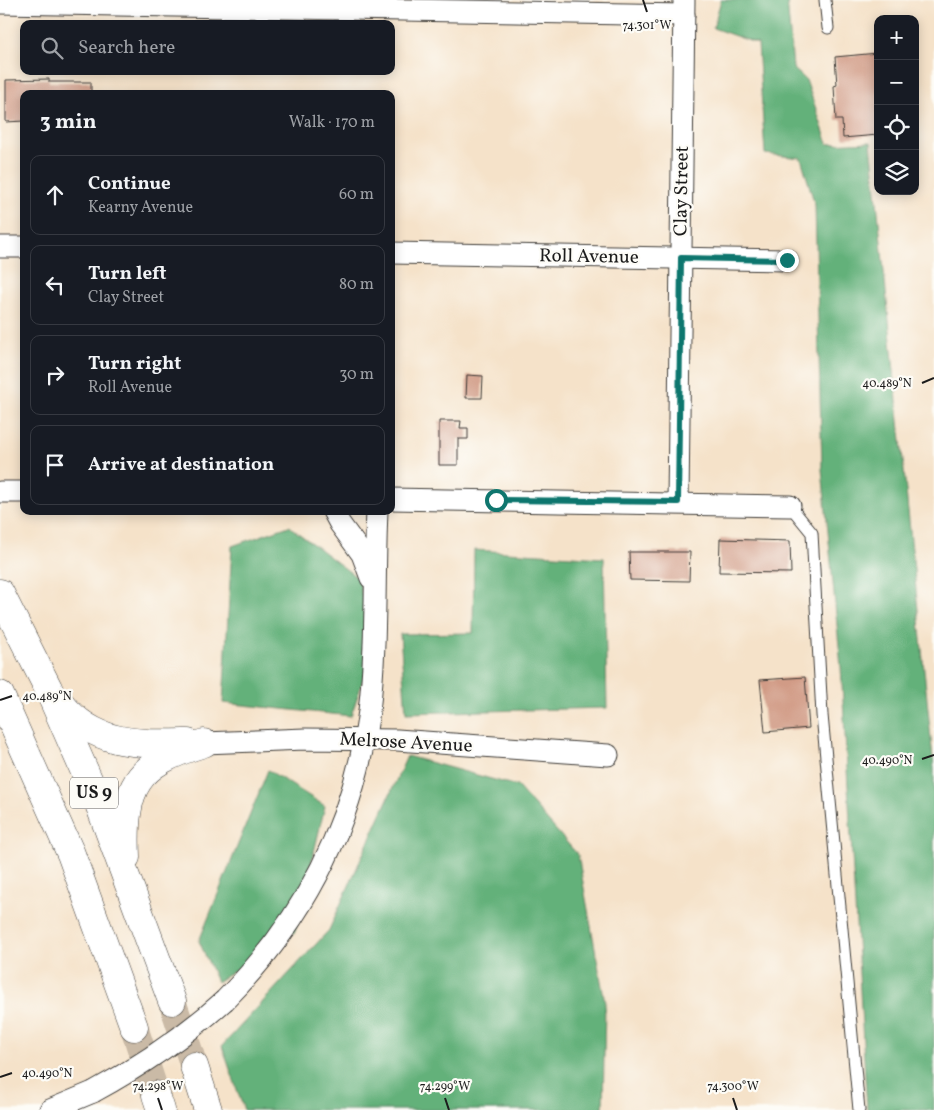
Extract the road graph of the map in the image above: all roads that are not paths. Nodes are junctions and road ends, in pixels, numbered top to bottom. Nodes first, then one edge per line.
1 (825, 0) edge
2 (0, 3) edge
3 (684, 7) edge
4 (828, 28) dead end
5 (0, 247) edge
6 (20, 247) edge
7 (395, 253) edge
8 (681, 258) junction
9 (787, 260) dead end
10 (0, 492) edge
11 (20, 492) edge
12 (395, 499) edge
13 (678, 502) junction
14 (790, 506) joint
15 (335, 515) edge
16 (377, 515) edge
17 (0, 593) edge
18 (374, 594) junction
19 (48, 688) junction
20 (0, 695) edge
21 (0, 728) edge
22 (364, 740) junction
23 (204, 743) junction
24 (608, 755) dead end
25 (34, 768) junction
26 (127, 879) junction
27 (172, 1001) tunnel mouth
28 (134, 1027) tunnel mouth
29 (194, 1066) tunnel mouth
30 (50, 1110) edge
31 (208, 1110) edge
32 (859, 1110) edge

1 - 4 lane
2 - 3 street
3 - 8 street, Clay Street
5 - 6 street
7 - 8 street, Roll Avenue
8 - 9 street, Roll Avenue
8 - 13 street, Clay Street
10 - 11 street
12 - 13 street
13 - 14 street
14 - 32 lane
15 - 18 street
16 - 18 street
17 - 19 highway, US 9
18 - 22 street
19 - 23 highway
19 - 26 highway, US 9
20 - 25 highway, US 9
21 - 25 highway
22 - 23 street, Melrose Avenue
22 - 24 street, Melrose Avenue
22 - 30 street, bridge
23 - 26 highway
25 - 28 highway, US 9
26 - 27 highway, US 9
29 - 31 highway

